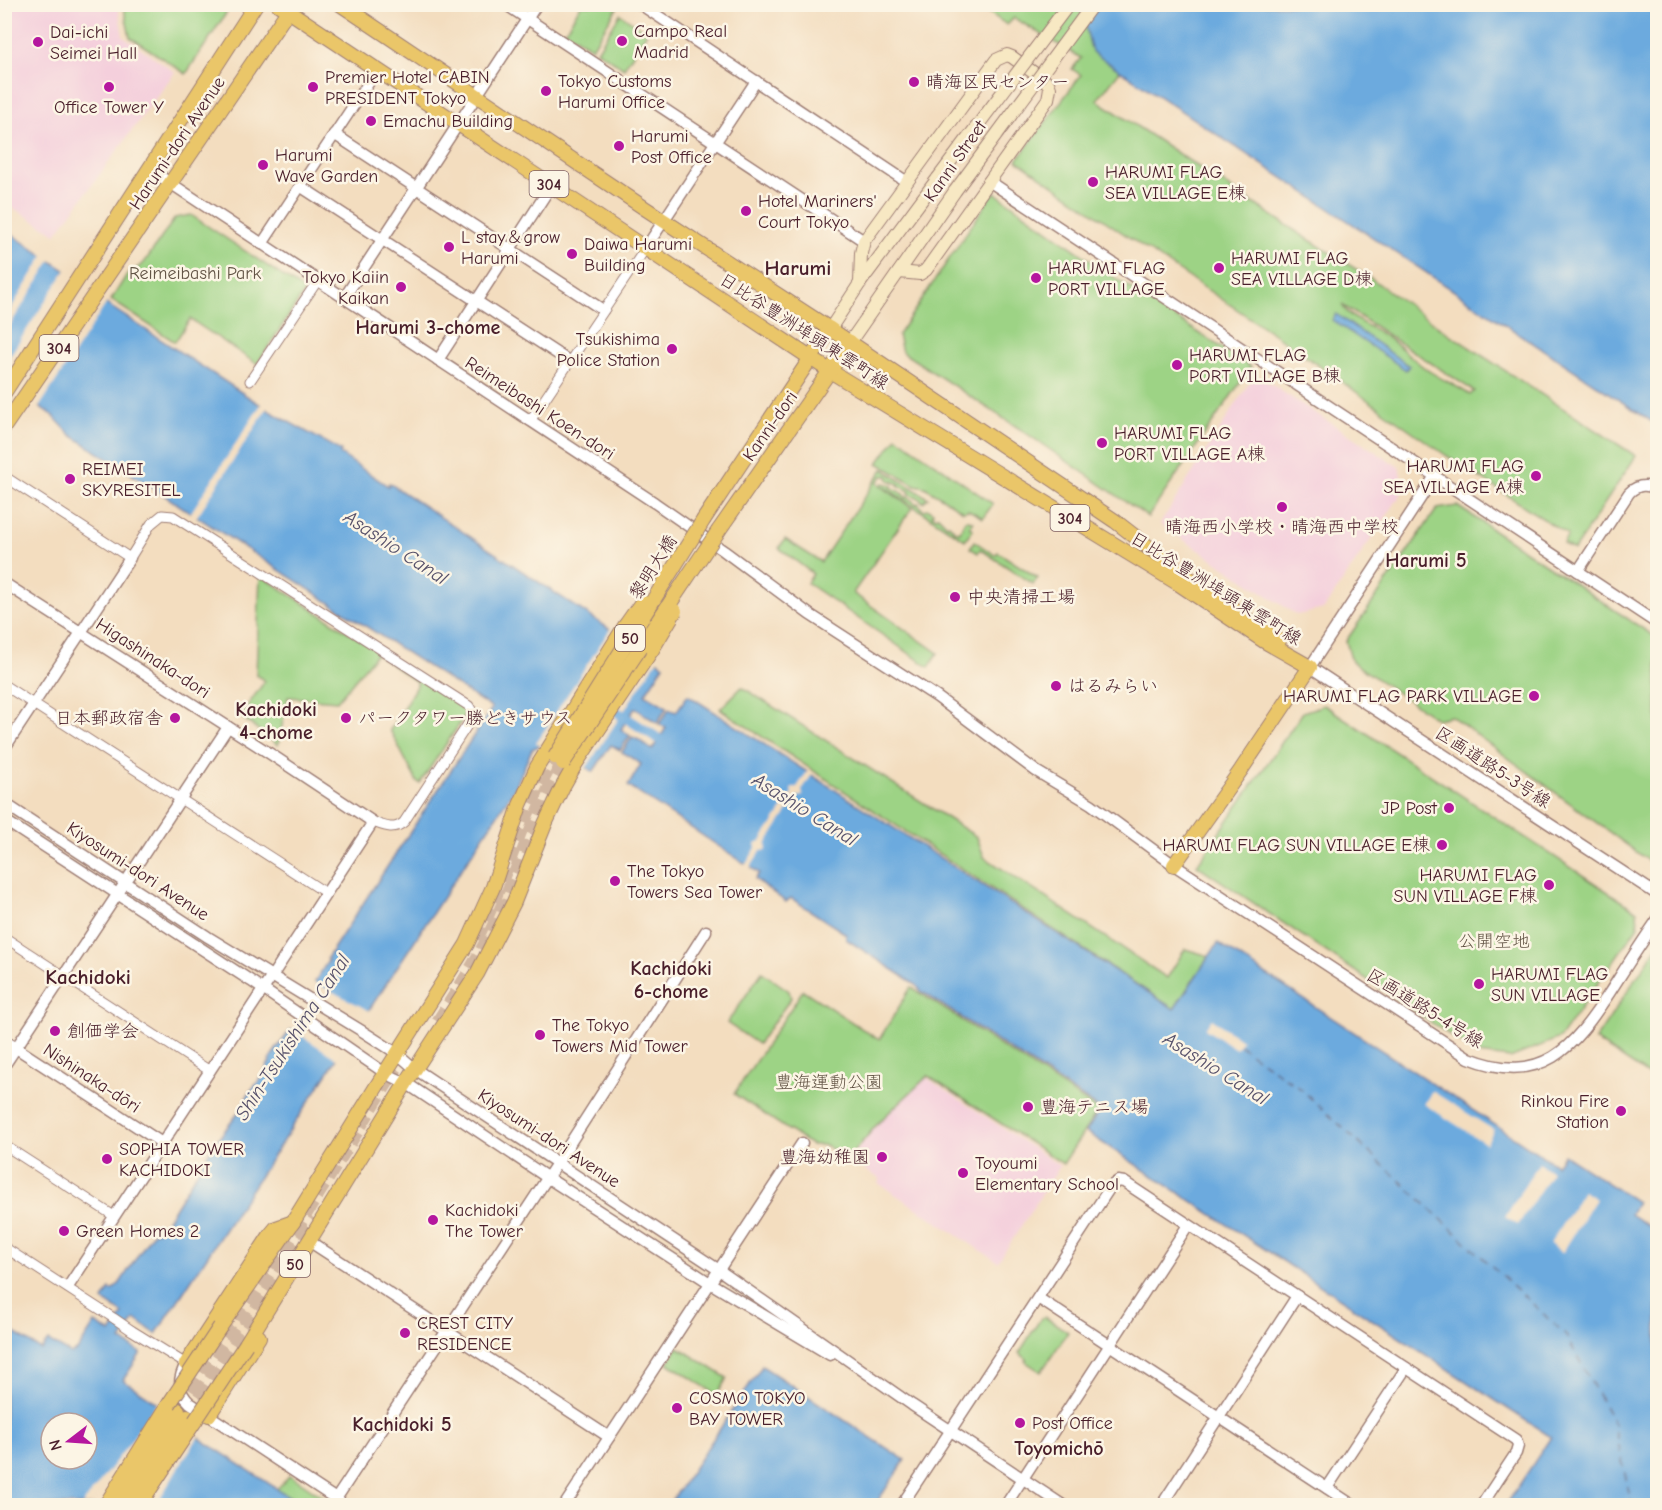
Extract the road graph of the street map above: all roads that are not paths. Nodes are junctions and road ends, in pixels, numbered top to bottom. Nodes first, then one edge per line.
1 (256, 4) edge
2 (340, 4) edge
3 (505, 4) edge
4 (537, 4) edge
5 (640, 4) edge
6 (1069, 4) edge
7 (1093, 4) edge
8 (286, 7) edge
9 (527, 19) junction
10 (377, 70) junction
11 (756, 81) junction
12 (476, 96) junction
13 (458, 124) junction
14 (334, 134) junction
15 (715, 143) junction
16 (149, 169) junction
17 (988, 181) junction
18 (907, 182) junction
19 (171, 184) junction
20 (300, 186) junction
21 (551, 186) junction
22 (416, 188) junction
23 (664, 220) junction
24 (382, 239) junction
25 (864, 242) junction
26 (262, 244) junction
27 (510, 249) junction
28 (645, 249) junction
29 (899, 272) junction
30 (318, 280) junction
31 (860, 283) junction
32 (344, 298) junction
33 (477, 300) junction
34 (603, 310) junction
35 (830, 329) junction
36 (850, 342) junction
37 (809, 358) junction
38 (438, 360) junction
39 (570, 362) junction
40 (830, 371) junction
41 (250, 381) dead end
42 (5, 392) edge
43 (530, 421) junction
44 (4, 427) edge
45 (4, 476) edge
46 (1435, 476) junction
47 (1658, 490) edge
48 (1074, 494) junction
49 (704, 519) junction
50 (719, 530) junction
51 (1105, 539) junction
52 (130, 558) junction
53 (1578, 571) junction
54 (4, 583) edge
55 (1658, 624) edge
56 (82, 632) junction
57 (1310, 667) junction
58 (4, 686) edge
59 (34, 705) junction
60 (228, 727) junction
61 (4, 750) edge
62 (180, 799) junction
63 (4, 803) edge
64 (4, 820) edge
65 (373, 822) junction
66 (1174, 865) junction
67 (126, 882) junction
68 (326, 893) junction
69 (118, 894) junction
70 (1658, 895) edge
71 (1658, 919) edge
72 (706, 931) dead end
73 (472, 934) junction
74 (4, 937) edge
75 (493, 946) junction
76 (273, 975) junction
77 (64, 976) junction
78 (263, 990) junction
79 (4, 1040) edge
80 (16, 1048) junction
81 (398, 1054) junction
82 (4, 1066) edge
83 (415, 1070) junction
84 (210, 1071) junction
85 (385, 1072) junction
86 (406, 1083) junction
87 (368, 1101) junction
88 (387, 1114) junction
89 (162, 1143) junction
90 (802, 1143) dead end
91 (4, 1145) edge
92 (558, 1163) junction
93 (548, 1178) junction
94 (345, 1184) junction
95 (114, 1216) junction
96 (293, 1222) junction
97 (1188, 1225) junction
98 (312, 1243) junction
99 (4, 1247) edge
100 (719, 1270) junction
101 (710, 1283) junction
102 (68, 1287) junction
103 (1298, 1296) junction
104 (1038, 1298) junction
105 (447, 1330) junction
106 (1111, 1345) junction
107 (186, 1364) junction
108 (1406, 1368) junction
109 (912, 1405) junction
110 (209, 1415) junction
111 (1219, 1416) junction
112 (950, 1430) junction
113 (609, 1437) junction
114 (1023, 1479) junction
115 (1327, 1488) junction
116 (336, 1498) junction
117 (105, 1506) edge
118 (114, 1506) edge
119 (129, 1506) edge
120 (139, 1506) edge
121 (347, 1506) edge
122 (564, 1506) edge
123 (901, 1506) edge
124 (1005, 1506) edge
125 (1064, 1506) edge
126 (1161, 1506) edge
127 (1354, 1506) edge
128 (1481, 1506) edge

1 - 16 main road, Harumi-dori Avenue / 304
2 - 12 main road, 日比谷豊洲埠頭東雲町線 / 304
3 - 9 street
4 - 9 street
5 - 11 street
6 - 31 main road, Kanni Street, bridge
7 - 29 main road, Kanni Street, bridge
8 - 10 main road, 日比谷豊洲埠頭東雲町線 / 304
8 - 19 main road, Harumi-dori Avenue / 304
9 - 12 street
9 - 15 street
10 - 13 main road, 日比谷豊洲埠頭東雲町線 / 304
10 - 14 street
11 - 15 street
11 - 18 street
12 - 13 street
12 - 23 main road, 日比谷豊洲埠頭東雲町線 / 304
13 - 21 main road, 日比谷豊洲埠頭東雲町線 / 304
13 - 22 street
14 - 20 street
14 - 22 street
15 - 23 street
15 - 25 street
16 - 19 street, Reimeibashi Koen-dori
16 - 42 main road, Harumi-dori Avenue / 304
17 - 18 main road
17 - 29 main road
17 - 46 street
18 - 25 main road
19 - 26 street, Reimeibashi Koen-dori
19 - 44 main road, Harumi-dori Avenue / 304
20 - 24 street
20 - 26 street
21 - 27 street
21 - 28 main road, 日比谷豊洲埠頭東雲町線 / 304
22 - 24 street
22 - 27 street
23 - 28 street
23 - 35 main road, 日比谷豊洲埠頭東雲町線 / 304
24 - 32 street
24 - 33 street
25 - 31 main road
26 - 30 street, Reimeibashi Koen-dori
27 - 33 street
27 - 34 street
28 - 34 street
28 - 37 main road, 日比谷豊洲埠頭東雲町線 / 304
29 - 36 main road, Kanni Street
30 - 32 street, Reimeibashi Koen-dori
30 - 41 street
31 - 35 main road, Kanni Street
32 - 38 street, Reimeibashi Koen-dori
33 - 38 street
33 - 39 street
34 - 39 street
35 - 36 main road, 日比谷豊洲埠頭東雲町線 / 304
35 - 37 main road, Kanni-dori / 50
36 - 40 main road, Kanni-dori / 50
36 - 48 main road, 日比谷豊洲埠頭東雲町線 / 304
37 - 40 main road, 日比谷豊洲埠頭東雲町線 / 304
37 - 49 main road, Kanni-dori / 50
38 - 43 street, Reimeibashi Koen-dori
39 - 43 street
40 - 50 main road, Kanni-dori / 50
40 - 51 main road, 日比谷豊洲埠頭東雲町線 / 304
43 - 66 street, Reimeibashi Koen-dori
45 - 52 street
46 - 53 street
46 - 57 street
47 - 53 street
48 - 51 main road
48 - 57 main road, 日比谷豊洲埠頭東雲町線 / 304
49 - 50 main road, 黎明大橋 / 50, bridge
49 - 73 main road, 50, bridge
50 - 75 main road, 50, bridge
51 - 57 main road, 日比谷豊洲埠頭東雲町線 / 304
52 - 56 street
52 - 65 street
53 - 55 street
54 - 56 street, Higashinaka-dori
56 - 59 street
56 - 60 street, Higashinaka-dori
57 - 66 main road, 日比谷豊洲埠頭東雲町線
57 - 70 street, 区画道路5-3号線
58 - 59 street
59 - 61 street
59 - 62 street
60 - 62 street
60 - 65 street, Higashinaka-dori
62 - 67 street
62 - 68 street
63 - 67 street, Kiyosumi-dori Avenue
64 - 69 street, Kiyosumi-dori Avenue
65 - 68 street
66 - 71 street, 区画道路5-4号線
67 - 69 street
67 - 76 street, Kiyosumi-dori Avenue
68 - 76 street
69 - 77 street
69 - 78 street, Kiyosumi-dori Avenue
72 - 92 street
73 - 75 main road
73 - 81 main road, 50
74 - 77 street
75 - 83 main road, 50
76 - 78 street
76 - 81 street, Kiyosumi-dori Avenue
77 - 80 street
77 - 84 street
78 - 84 street
78 - 85 street, Kiyosumi-dori Avenue
79 - 80 street, Nishinaka-dōri
80 - 82 street
80 - 89 street, Nishinaka-dōri
81 - 83 street, Kiyosumi-dori Avenue
81 - 85 main road, 50
83 - 86 main road, 50
83 - 92 street, Kiyosumi-dori Avenue
84 - 89 street
85 - 86 street, Kiyosumi-dori Avenue
85 - 87 main road, 50
86 - 88 main road, 50
86 - 93 street, Kiyosumi-dori Avenue
87 - 88 main road
87 - 96 main road, 50
88 - 94 main road, 50
89 - 95 street
90 - 100 street
91 - 95 street
92 - 93 street
92 - 100 street, Kiyosumi-dori Avenue
93 - 101 street, Kiyosumi-dori Avenue
93 - 105 street
94 - 98 main road
94 - 120 main road, 50, bridge
95 - 102 street
96 - 107 main road
96 - 117 main road, 50, bridge
97 - 103 street
97 - 104 street
97 - 106 street
98 - 105 street
98 - 110 main road
99 - 102 street
100 - 101 street
100 - 109 street, Kiyosumi-dori Avenue
101 - 109 street, Kiyosumi-dori Avenue
101 - 113 street
102 - 107 street, bridge
103 - 108 street
103 - 111 street
104 - 106 street
104 - 112 street
105 - 113 street
105 - 116 street
106 - 111 street
106 - 114 street
107 - 110 street
108 - 115 street
108 - 128 street
109 - 112 street
110 - 116 street
111 - 115 street
111 - 126 street
112 - 114 street
112 - 123 street
113 - 122 street
114 - 124 street
114 - 125 street
115 - 127 street
116 - 121 street
118 - 119 main road

